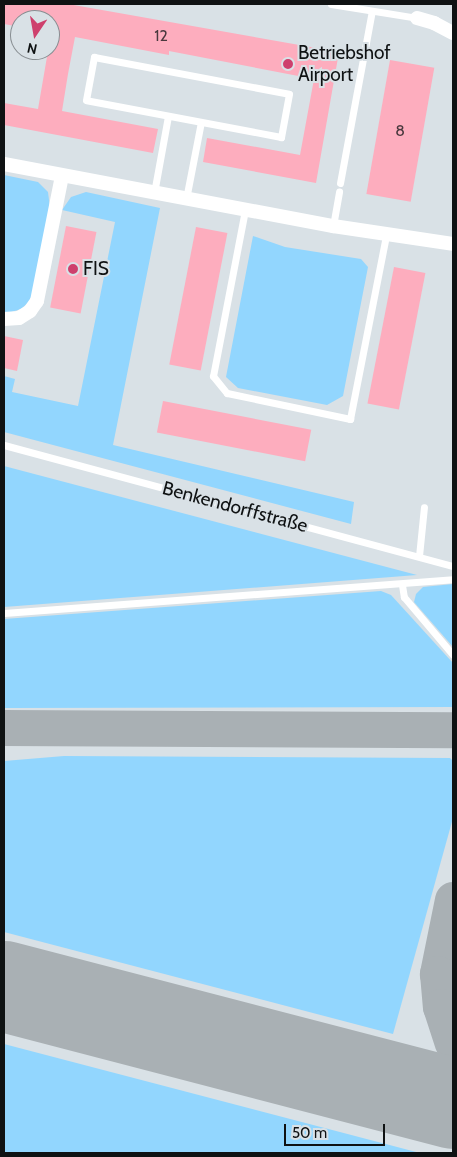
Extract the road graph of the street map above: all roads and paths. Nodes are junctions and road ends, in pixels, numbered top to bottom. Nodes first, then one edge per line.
1 (331, 4) edge
2 (372, 11) junction
3 (417, 18) joint
4 (453, 33) edge
5 (168, 116) junction
6 (201, 122) junction
7 (4, 164) edge
8 (62, 176) junction
9 (340, 183) dead end
10 (339, 192) dead end
11 (154, 193) junction
12 (186, 199) junction
13 (245, 210) junction
14 (333, 226) junction
15 (386, 235) junction
16 (453, 244) edge
17 (4, 319) edge
18 (4, 445) edge
19 (424, 507) dead end
20 (420, 556) junction
21 (453, 566) edge
22 (453, 579) edge
23 (402, 585) junction
24 (4, 613) edge
25 (453, 655) edge

1 - 2 lane
2 - 3 lane
2 - 9 lane
3 - 4 street
5 - 6 lane
5 - 6 lane
5 - 11 lane
6 - 12 lane
7 - 8 street
8 - 11 street
8 - 17 street
10 - 14 lane
11 - 12 street
12 - 13 street
13 - 14 street
13 - 15 lane
14 - 15 street
15 - 16 street
18 - 20 lane, Benkendorffstraße
19 - 20 lane
20 - 21 lane, Benkendorffstraße
22 - 23 lane
23 - 24 lane
23 - 25 lane

